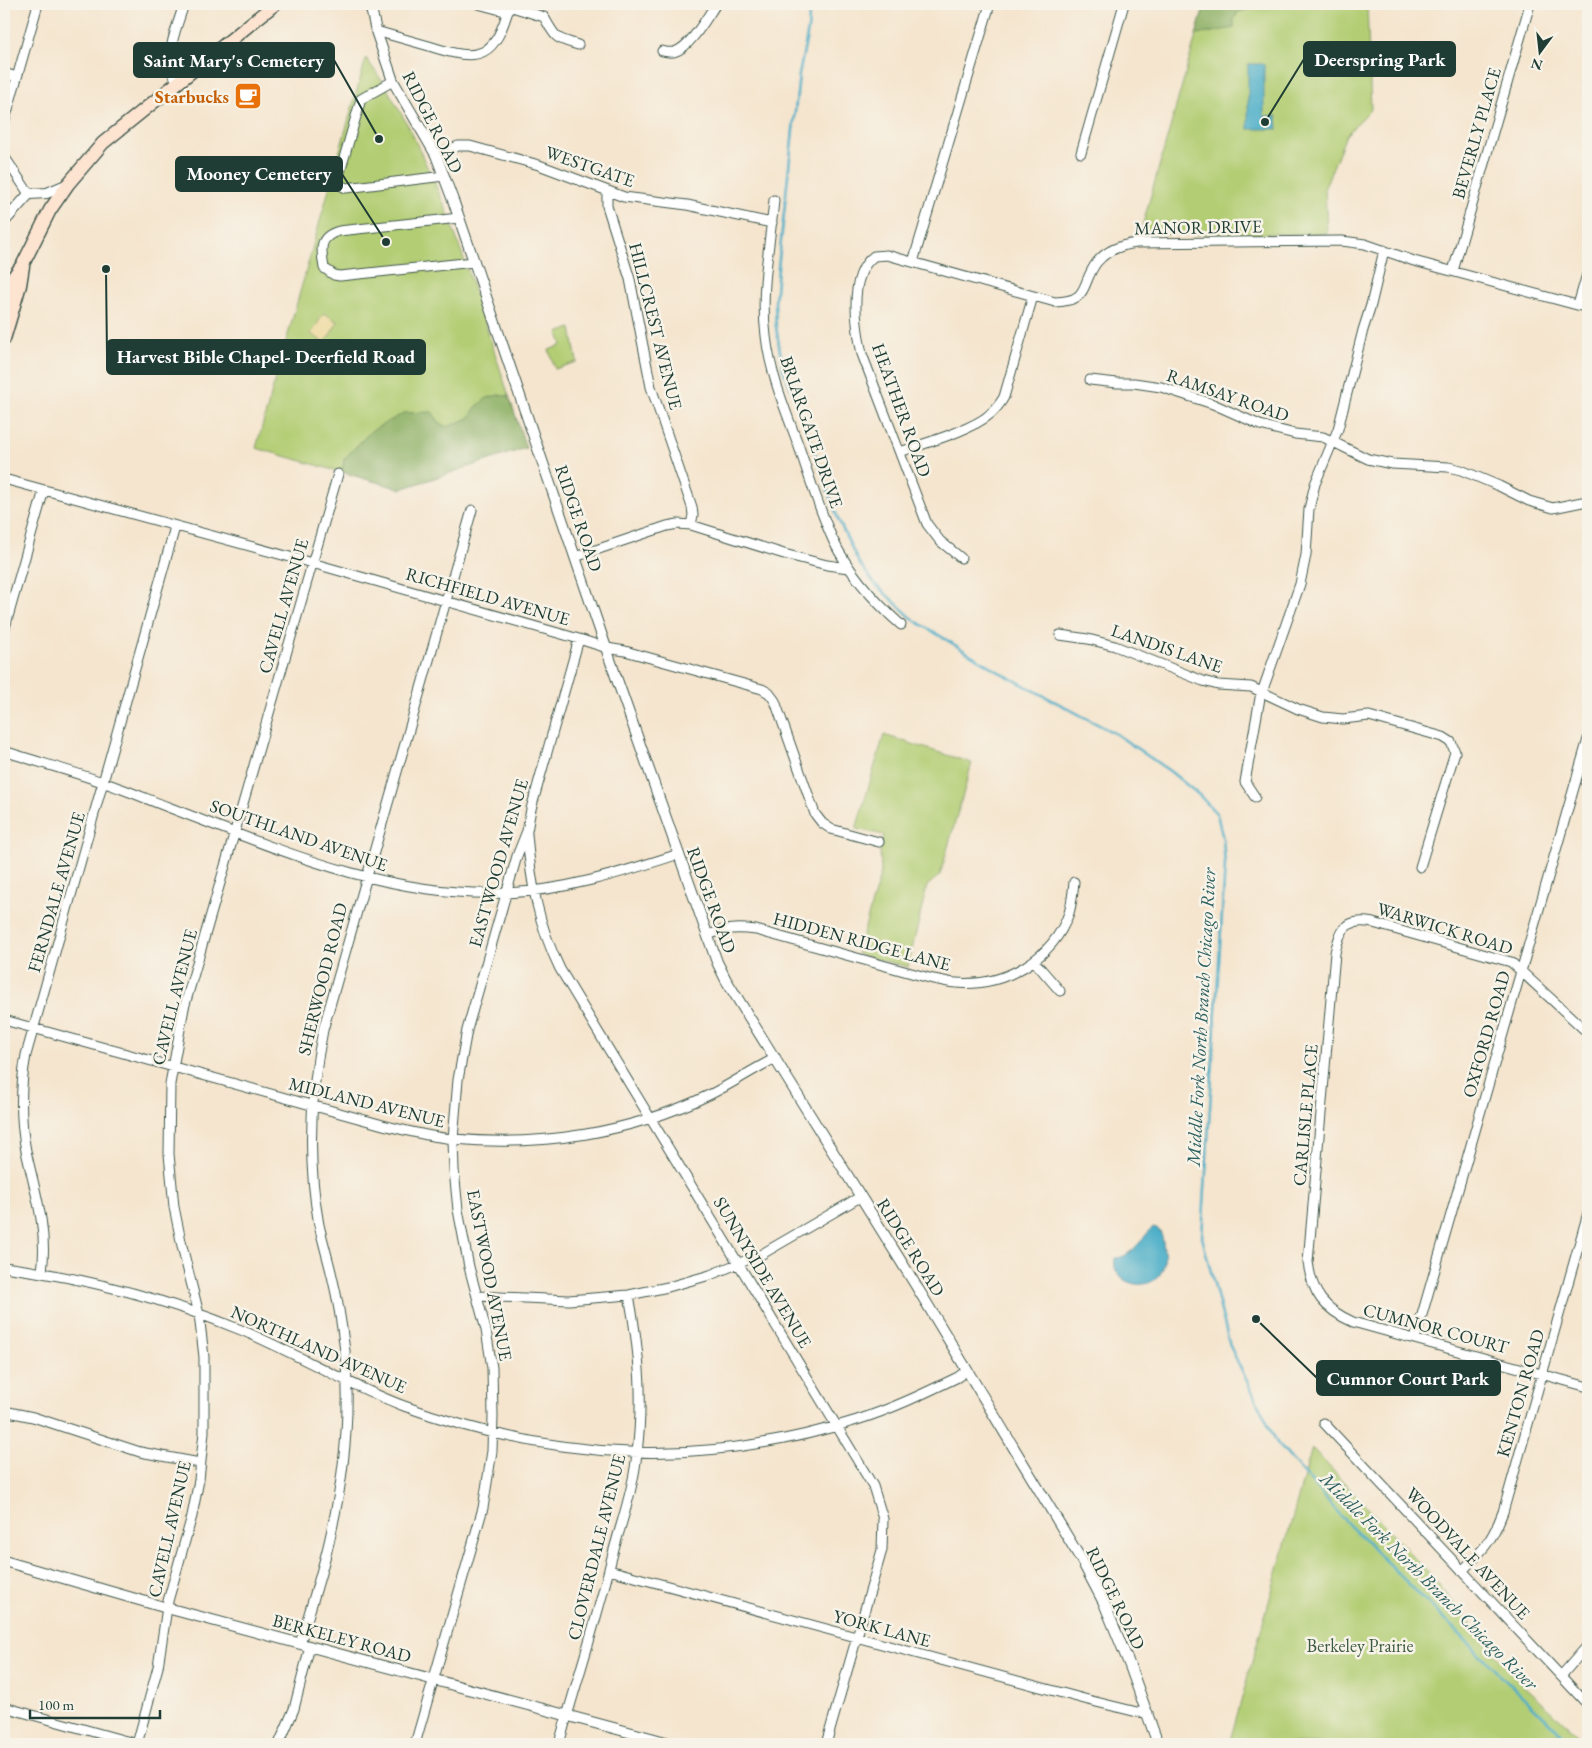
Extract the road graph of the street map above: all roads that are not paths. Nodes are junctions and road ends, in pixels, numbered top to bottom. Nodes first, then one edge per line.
1 (38, 4) edge
2 (184, 4) edge
3 (275, 4) edge
4 (370, 4) edge
5 (478, 4) edge
6 (716, 4) edge
7 (990, 4) edge
8 (1124, 4) edge
9 (1530, 4) edge
10 (509, 7) edge
11 (376, 31) junction
12 (578, 45) dead end
13 (662, 51) dead end
14 (4, 73) edge
15 (17, 77) junction
16 (393, 81) junction
17 (177, 82) junction
18 (4, 123) edge
19 (1081, 153) dead end
20 (436, 155) junction
21 (4, 156) edge
22 (444, 176) junction
23 (68, 184) junction
24 (607, 191) junction
25 (29, 194) junction
26 (774, 200) dead end
27 (459, 218) junction
28 (4, 222) edge
29 (772, 223) junction
30 (1384, 250) junction
31 (868, 260) joint
32 (474, 262) junction
33 (913, 262) junction
34 (23, 264) junction
35 (1453, 271) junction
36 (1588, 271) edge
37 (1033, 296) junction
38 (4, 304) edge
39 (1578, 306) junction
40 (1588, 308) edge
41 (4, 339) edge
42 (1090, 380) dead end
43 (1333, 442) junction
44 (900, 452) junction
45 (338, 474) dead end
46 (4, 479) edge
47 (44, 490) junction
48 (1582, 502) dead end
49 (472, 510) dead end
50 (175, 526) junction
51 (691, 526) junction
52 (575, 557) junction
53 (962, 558) dead end
54 (312, 563) junction
55 (849, 568) junction
56 (446, 602) junction
57 (901, 625) dead end
58 (4, 631) edge
59 (1060, 635) dead end
60 (579, 639) junction
61 (607, 648) junction
62 (1262, 691) junction
63 (1588, 739) edge
64 (4, 751) edge
65 (104, 782) junction
66 (1255, 797) dead end
67 (527, 831) junction
68 (235, 834) junction
69 (879, 842) dead end
70 (679, 854) junction
71 (1420, 867) dead end
72 (366, 878) junction
73 (1074, 882) dead end
74 (534, 891) junction
75 (506, 893) junction
76 (708, 935) junction
77 (1337, 942) joint
78 (1034, 961) junction
79 (1521, 971) junction
80 (1060, 991) dead end
81 (4, 1020) edge
82 (34, 1028) junction
83 (1588, 1033) edge
84 (776, 1058) junction
85 (172, 1067) junction
86 (312, 1106) junction
87 (650, 1119) junction
88 (453, 1139) junction
89 (860, 1197) junction
90 (1588, 1213) edge
91 (738, 1264) junction
92 (4, 1266) edge
93 (42, 1272) junction
94 (1315, 1290) joint
95 (630, 1295) junction
96 (478, 1296) junction
97 (198, 1314) junction
98 (1415, 1339) junction
99 (967, 1370) junction
100 (1542, 1374) junction
101 (347, 1382) junction
102 (1588, 1387) edge
103 (4, 1411) edge
104 (1324, 1423) dead end
105 (837, 1425) junction
106 (493, 1433) junction
107 (637, 1453) junction
108 (200, 1463) junction
109 (4, 1561) edge
110 (609, 1570) junction
111 (1462, 1571) junction
112 (167, 1608) junction
113 (857, 1638) junction
114 (305, 1645) junction
115 (1588, 1645) edge
116 (1561, 1676) junction
117 (433, 1680) junction
118 (1588, 1705) edge
119 (4, 1707) edge
120 (1148, 1713) junction
121 (567, 1716) junction
122 (137, 1744) edge
123 (279, 1744) edge
124 (415, 1744) edge
125 (559, 1744) edge
126 (673, 1744) edge
127 (826, 1744) edge
128 (1158, 1744) edge

1 - 15 street
2 - 17 street
3 - 17 main road
4 - 11 street, RIDGE ROAD
5 - 10 street
6 - 13 street
7 - 33 street
8 - 19 street
9 - 35 street, BEVERLY PLACE
10 - 11 street
10 - 12 street
11 - 16 street, RIDGE ROAD
14 - 15 street
15 - 18 street
16 - 20 street, RIDGE ROAD
16 - 22 street
17 - 23 main road
20 - 22 street, RIDGE ROAD
20 - 24 street, WESTGATE
21 - 25 street
22 - 27 street, RIDGE ROAD
23 - 25 street
23 - 34 main road
24 - 29 street, WESTGATE
24 - 51 street, HILLCREST AVENUE
25 - 28 street
26 - 29 street
27 - 32 street, RIDGE ROAD
27 - 32 street
29 - 55 street, BRIARGATE DRIVE
30 - 35 street, MANOR DRIVE
30 - 37 street, MANOR DRIVE
30 - 43 street
31 - 33 street, MANOR DRIVE
31 - 44 street, HEATHER ROAD
32 - 52 street, RIDGE ROAD
33 - 37 street, MANOR DRIVE
34 - 38 main road
34 - 41 main road
35 - 39 street, MANOR DRIVE
36 - 39 street
37 - 44 street
39 - 40 street, MANOR DRIVE
42 - 43 street, RAMSAY ROAD
43 - 48 street, RAMSAY ROAD
43 - 62 street
44 - 53 street, HEATHER ROAD
45 - 54 street, CAVELL AVENUE
46 - 47 street, RICHFIELD AVENUE
47 - 50 street, RICHFIELD AVENUE
47 - 58 street
49 - 56 street, SHERWOOD ROAD
50 - 54 street, RICHFIELD AVENUE
50 - 65 street, FERNDALE AVENUE
51 - 52 street
51 - 55 street
52 - 61 street, RIDGE ROAD
54 - 56 street, RICHFIELD AVENUE
54 - 68 street, CAVELL AVENUE
55 - 57 street, BRIARGATE DRIVE
56 - 60 street, RICHFIELD AVENUE
56 - 72 street, SHERWOOD ROAD
59 - 62 street, LANDIS LANE
60 - 61 street, RICHFIELD AVENUE
60 - 67 street, EASTWOOD AVENUE
61 - 69 street, RICHFIELD AVENUE
61 - 70 street, RIDGE ROAD
62 - 66 street
62 - 71 street, LANDIS LANE
63 - 79 street, OXFORD ROAD
64 - 65 street, SOUTHLAND AVENUE
65 - 68 street, SOUTHLAND AVENUE
65 - 82 street, FERNDALE AVENUE
67 - 74 street, SUNNYSIDE AVENUE
67 - 75 street, EASTWOOD AVENUE
68 - 72 street, SOUTHLAND AVENUE
68 - 85 street, CAVELL AVENUE
70 - 74 street, SOUTHLAND AVENUE
70 - 76 street, RIDGE ROAD
72 - 75 street, SOUTHLAND AVENUE
72 - 86 street, SHERWOOD ROAD
73 - 78 street, HIDDEN RIDGE LANE
74 - 75 street, SOUTHLAND AVENUE
74 - 87 street, SUNNYSIDE AVENUE
75 - 88 street, EASTWOOD AVENUE
76 - 78 street, HIDDEN RIDGE LANE
76 - 84 street, RIDGE ROAD
77 - 79 street, WARWICK ROAD
77 - 94 street, CARLISLE PLACE
78 - 80 street
79 - 83 street, WARWICK ROAD
79 - 98 street, OXFORD ROAD
81 - 82 street, MIDLAND AVENUE
82 - 85 street, MIDLAND AVENUE
82 - 93 street, FERNDALE AVENUE
84 - 87 street, MIDLAND AVENUE
84 - 89 street, RIDGE ROAD
85 - 86 street, MIDLAND AVENUE
85 - 97 street, CAVELL AVENUE
86 - 88 street, MIDLAND AVENUE
86 - 101 street, SHERWOOD ROAD
87 - 88 street, MIDLAND AVENUE
87 - 91 street, SUNNYSIDE AVENUE
88 - 96 street, EASTWOOD AVENUE
89 - 91 street
89 - 99 street, RIDGE ROAD
90 - 100 street, KENTON ROAD
91 - 95 street
91 - 105 street, SUNNYSIDE AVENUE
92 - 93 street, NORTHLAND AVENUE
93 - 97 street, NORTHLAND AVENUE
94 - 98 street, CUMNOR COURT
95 - 96 street
95 - 107 street, CLOVERDALE AVENUE
96 - 106 street, EASTWOOD AVENUE
97 - 101 street, NORTHLAND AVENUE
97 - 108 street, CAVELL AVENUE
98 - 100 street, CUMNOR COURT
99 - 105 street, NORTHLAND AVENUE
99 - 120 street, RIDGE ROAD
100 - 102 street, CUMNOR COURT
100 - 111 street, KENTON ROAD
101 - 106 street, NORTHLAND AVENUE
101 - 114 street, SHERWOOD ROAD
103 - 108 street
104 - 111 street, WOODVALE AVENUE
105 - 107 street, NORTHLAND AVENUE
105 - 113 street, SUNNYSIDE AVENUE
106 - 107 street, NORTHLAND AVENUE
106 - 117 street, EASTWOOD AVENUE
107 - 110 street, CLOVERDALE AVENUE
108 - 112 street, CAVELL AVENUE
109 - 112 street, BERKELEY ROAD
110 - 113 street, YORK LANE
110 - 121 street, CLOVERDALE AVENUE
111 - 116 street, WOODVALE AVENUE
112 - 114 street, BERKELEY ROAD
112 - 122 street, CAVELL AVENUE
113 - 120 street, YORK LANE
113 - 127 street, SUNNYSIDE AVENUE
114 - 117 street, BERKELEY ROAD
114 - 123 street, SHERWOOD ROAD
115 - 116 street
116 - 118 street, WOODVALE AVENUE
117 - 121 street, BERKELEY ROAD
117 - 124 street, EASTWOOD AVENUE
119 - 122 street
120 - 128 street, RIDGE ROAD
121 - 125 street, CLOVERDALE AVENUE
121 - 126 street, BERKELEY ROAD

